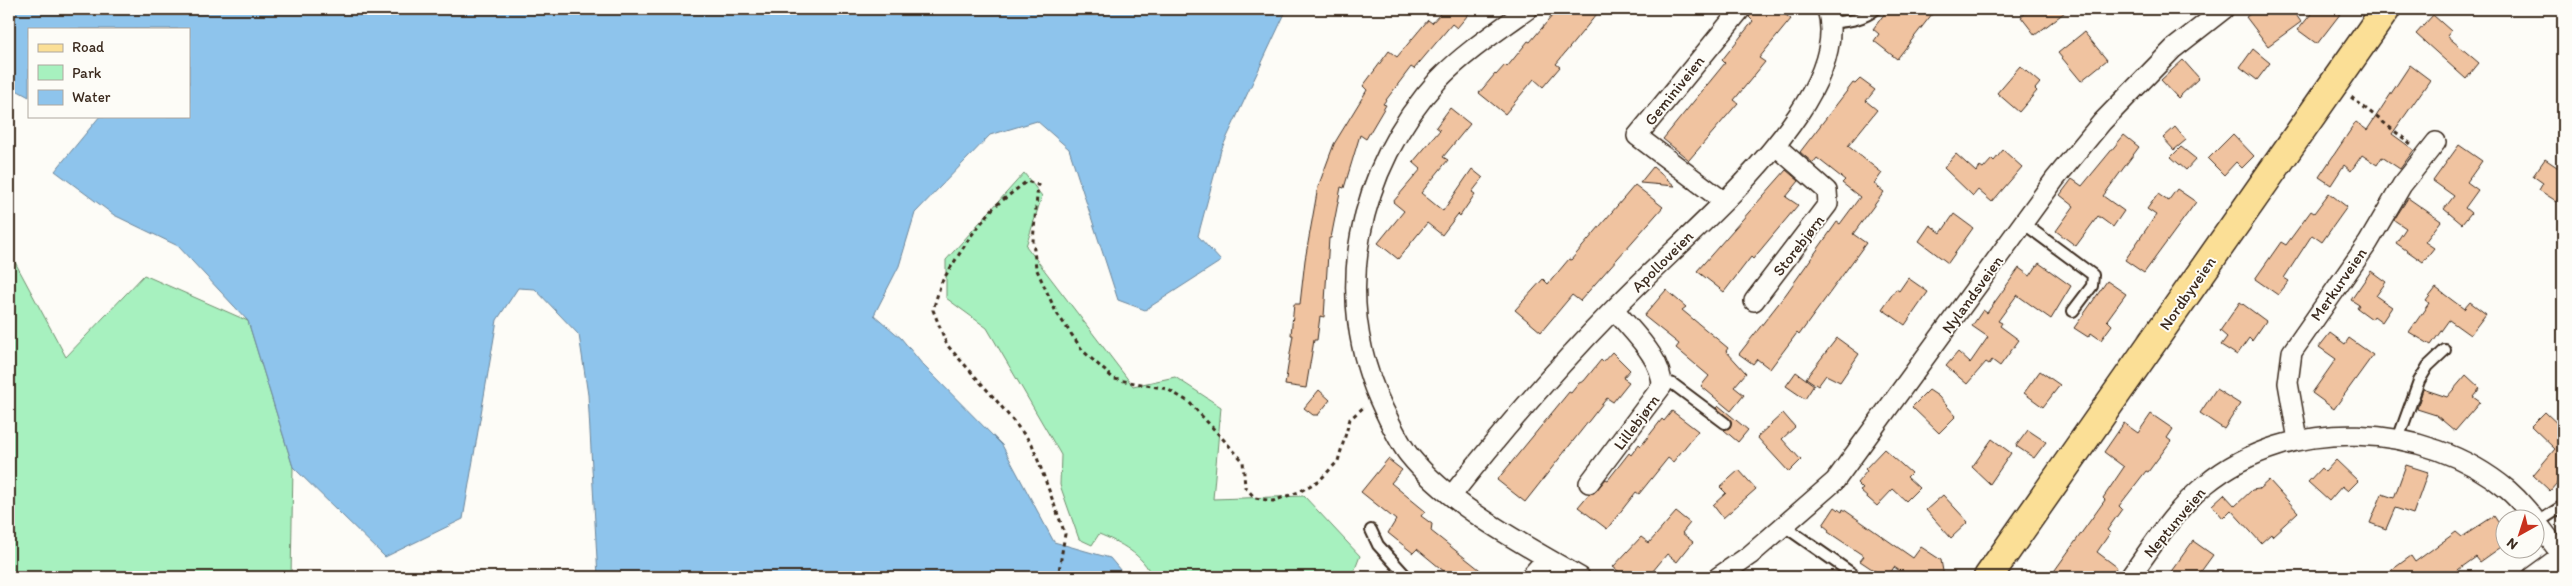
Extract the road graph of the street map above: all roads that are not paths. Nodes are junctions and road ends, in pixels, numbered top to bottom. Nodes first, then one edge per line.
1 (1528, 9) edge
2 (1741, 9) edge
3 (1876, 9) edge
4 (2224, 9) edge
5 (2386, 9) edge
6 (1828, 16) edge
7 (1776, 146) junction
8 (2430, 148) road end
9 (1723, 200) junction
10 (2023, 224) junction
11 (1754, 301) dead end
12 (1614, 309) junction
13 (2074, 311) dead end
14 (2445, 350) dead end
15 (1662, 381) junction
16 (1725, 423) dead end
17 (2398, 439) junction
18 (2298, 440) junction
19 (1589, 483) dead end
20 (1452, 495) junction
21 (2563, 506) edge
22 (2526, 508) edge
23 (2544, 518) edge
24 (1784, 526) junction
25 (1371, 530) dead end
26 (2544, 530) edge
27 (2563, 556) edge
28 (1547, 558) junction
29 (1407, 577) edge
30 (1530, 577) edge
31 (1580, 577) edge
32 (1718, 577) edge
33 (1857, 577) edge
34 (1988, 577) edge
35 (2130, 577) edge
36 (2532, 577) edge

1 - 20 street
2 - 9 street, Geminiveien
3 - 6 lane
4 - 10 street, Nylandsveien
5 - 34 main road, Nordbyveien
6 - 7 street, Apolloveien
7 - 9 street, Apolloveien
7 - 11 street, Storebjørn
8 - 18 street, Merkurveien
9 - 12 street, Apolloveien
10 - 13 lane
10 - 24 street, Nylandsveien
12 - 15 street, Lillebjørn
12 - 20 street, Apolloveien
14 - 17 lane
15 - 16 lane
15 - 19 street, Lillebjørn
17 - 18 street, Neptunveien
17 - 22 street, Neptunveien
18 - 35 street, Neptunveien
20 - 28 street
21 - 23 lane
24 - 32 street, Nylandsveien
24 - 33 lane
25 - 29 lane
26 - 27 street, Neptunveien
27 - 36 street
28 - 30 street
28 - 31 street

